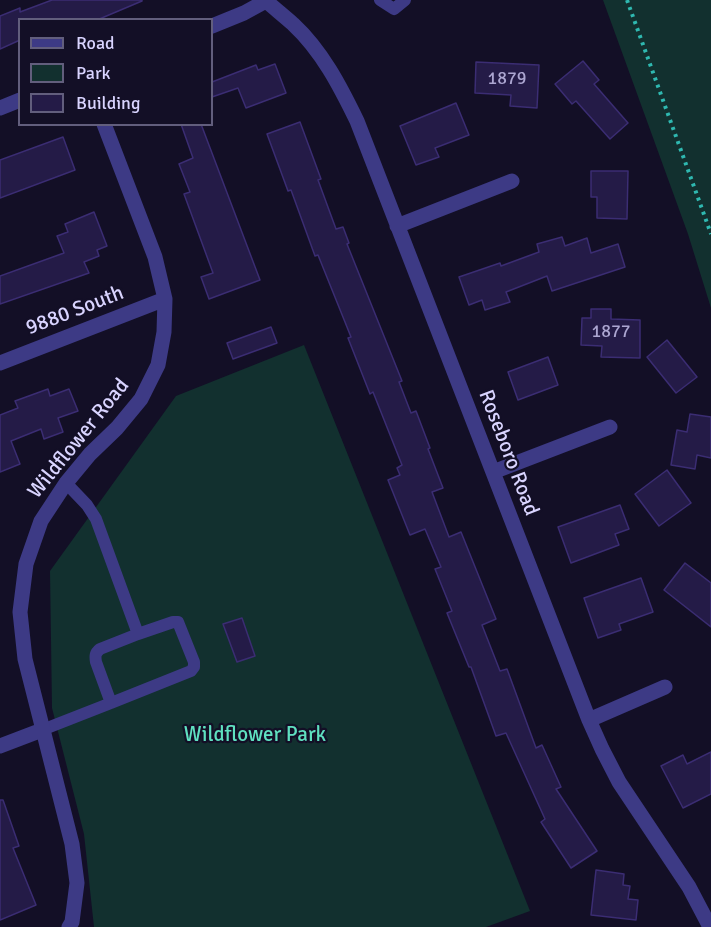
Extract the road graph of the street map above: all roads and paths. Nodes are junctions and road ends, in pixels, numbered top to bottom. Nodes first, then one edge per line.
1 (380, 0) edge
2 (405, 0) edge
3 (627, 0) edge
4 (265, 1) edge
5 (213, 26) edge
6 (18, 101) edge
7 (0, 108) edge
8 (105, 126) edge
9 (512, 181) dead end
10 (397, 226) junction
11 (711, 234) edge
12 (165, 299) junction
13 (0, 363) edge
14 (610, 427) dead end
15 (493, 472) junction
16 (66, 483) junction
17 (138, 634) junction
18 (664, 687) dead end
19 (111, 703) junction
20 (589, 720) junction
21 (42, 730) junction
22 (0, 746) edge
23 (69, 927) edge
24 (710, 927) edge

1 - 2 lane
3 - 11 path
4 - 5 street
4 - 10 street, Roseboro Road
6 - 7 street
8 - 12 street, Wildflower Road
9 - 10 street
10 - 15 street, Roseboro Road
12 - 13 street, 9880 South
12 - 16 street, Wildflower Road
14 - 15 street
15 - 20 street, Roseboro Road
16 - 17 lane
16 - 21 street, Wildflower Road
17 - 19 lane
17 - 19 lane
18 - 20 street
19 - 21 lane
20 - 24 street, Roseboro Road
21 - 22 street
21 - 23 street, Wildflower Road

